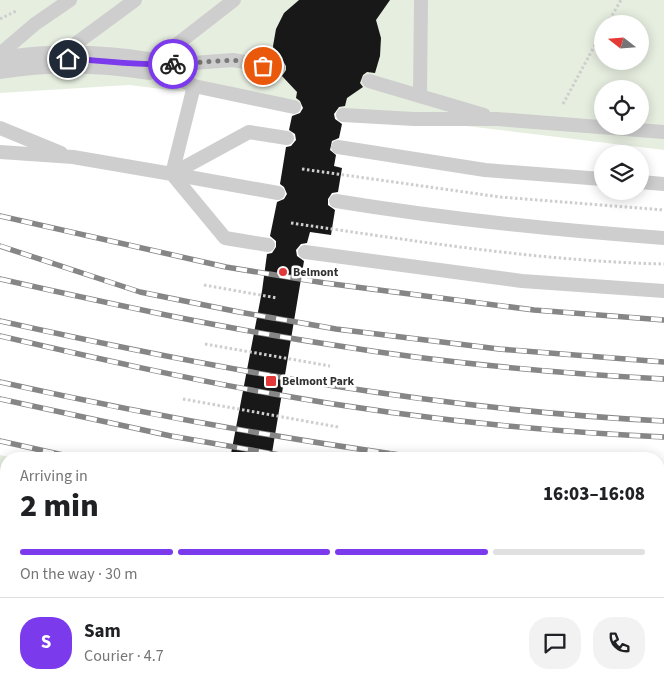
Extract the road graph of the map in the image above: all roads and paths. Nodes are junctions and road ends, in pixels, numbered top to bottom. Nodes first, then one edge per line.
1 (70, 0) edge
2 (135, 0) edge
3 (234, 0) edge
4 (421, 0) edge
5 (621, 0) edge
6 (612, 15) edge
7 (594, 46) edge
8 (0, 54) edge
9 (54, 59) junction
10 (0, 66) edge
11 (149, 66) junction
12 (278, 68) dead end
13 (369, 80) dead end
14 (194, 86) junction
15 (420, 95) junction
16 (294, 107) dead end
17 (343, 115) dead end
18 (497, 119) junction
19 (559, 125) junction
20 (0, 128) edge
21 (664, 132) edge
22 (287, 138) dead end
23 (338, 148) dead end
24 (0, 152) edge
25 (73, 157) junction
26 (302, 168) dead end
27 (172, 174) junction
28 (594, 179) edge
29 (649, 183) edge
30 (664, 184) edge
31 (278, 193) dead end
32 (336, 201) dead end
33 (664, 210) edge
34 (291, 223) dead end
35 (664, 238) edge
36 (268, 245) dead end
37 (305, 252) dead end
38 (664, 264) edge
39 (204, 285) dead end
40 (664, 291) edge
41 (277, 298) dead end
42 (205, 344) dead end
43 (330, 366) dead end
44 (183, 399) dead end
45 (338, 427) dead end

1 - 8 lane
2 - 9 lane
3 - 11 lane
4 - 15 lane
5 - 6 path
7 - 19 path
9 - 10 street
9 - 11 street
11 - 12 lane
11 - 14 lane
13 - 15 lane
14 - 16 lane
14 - 27 lane
15 - 18 lane
17 - 18 lane
18 - 19 lane
19 - 21 lane
20 - 25 lane
22 - 27 lane
23 - 28 lane
24 - 25 lane
25 - 27 lane
26 - 33 path
27 - 31 lane
27 - 36 lane
29 - 30 lane
32 - 35 lane
34 - 38 path
37 - 40 lane
39 - 41 path
42 - 43 path
44 - 45 path

